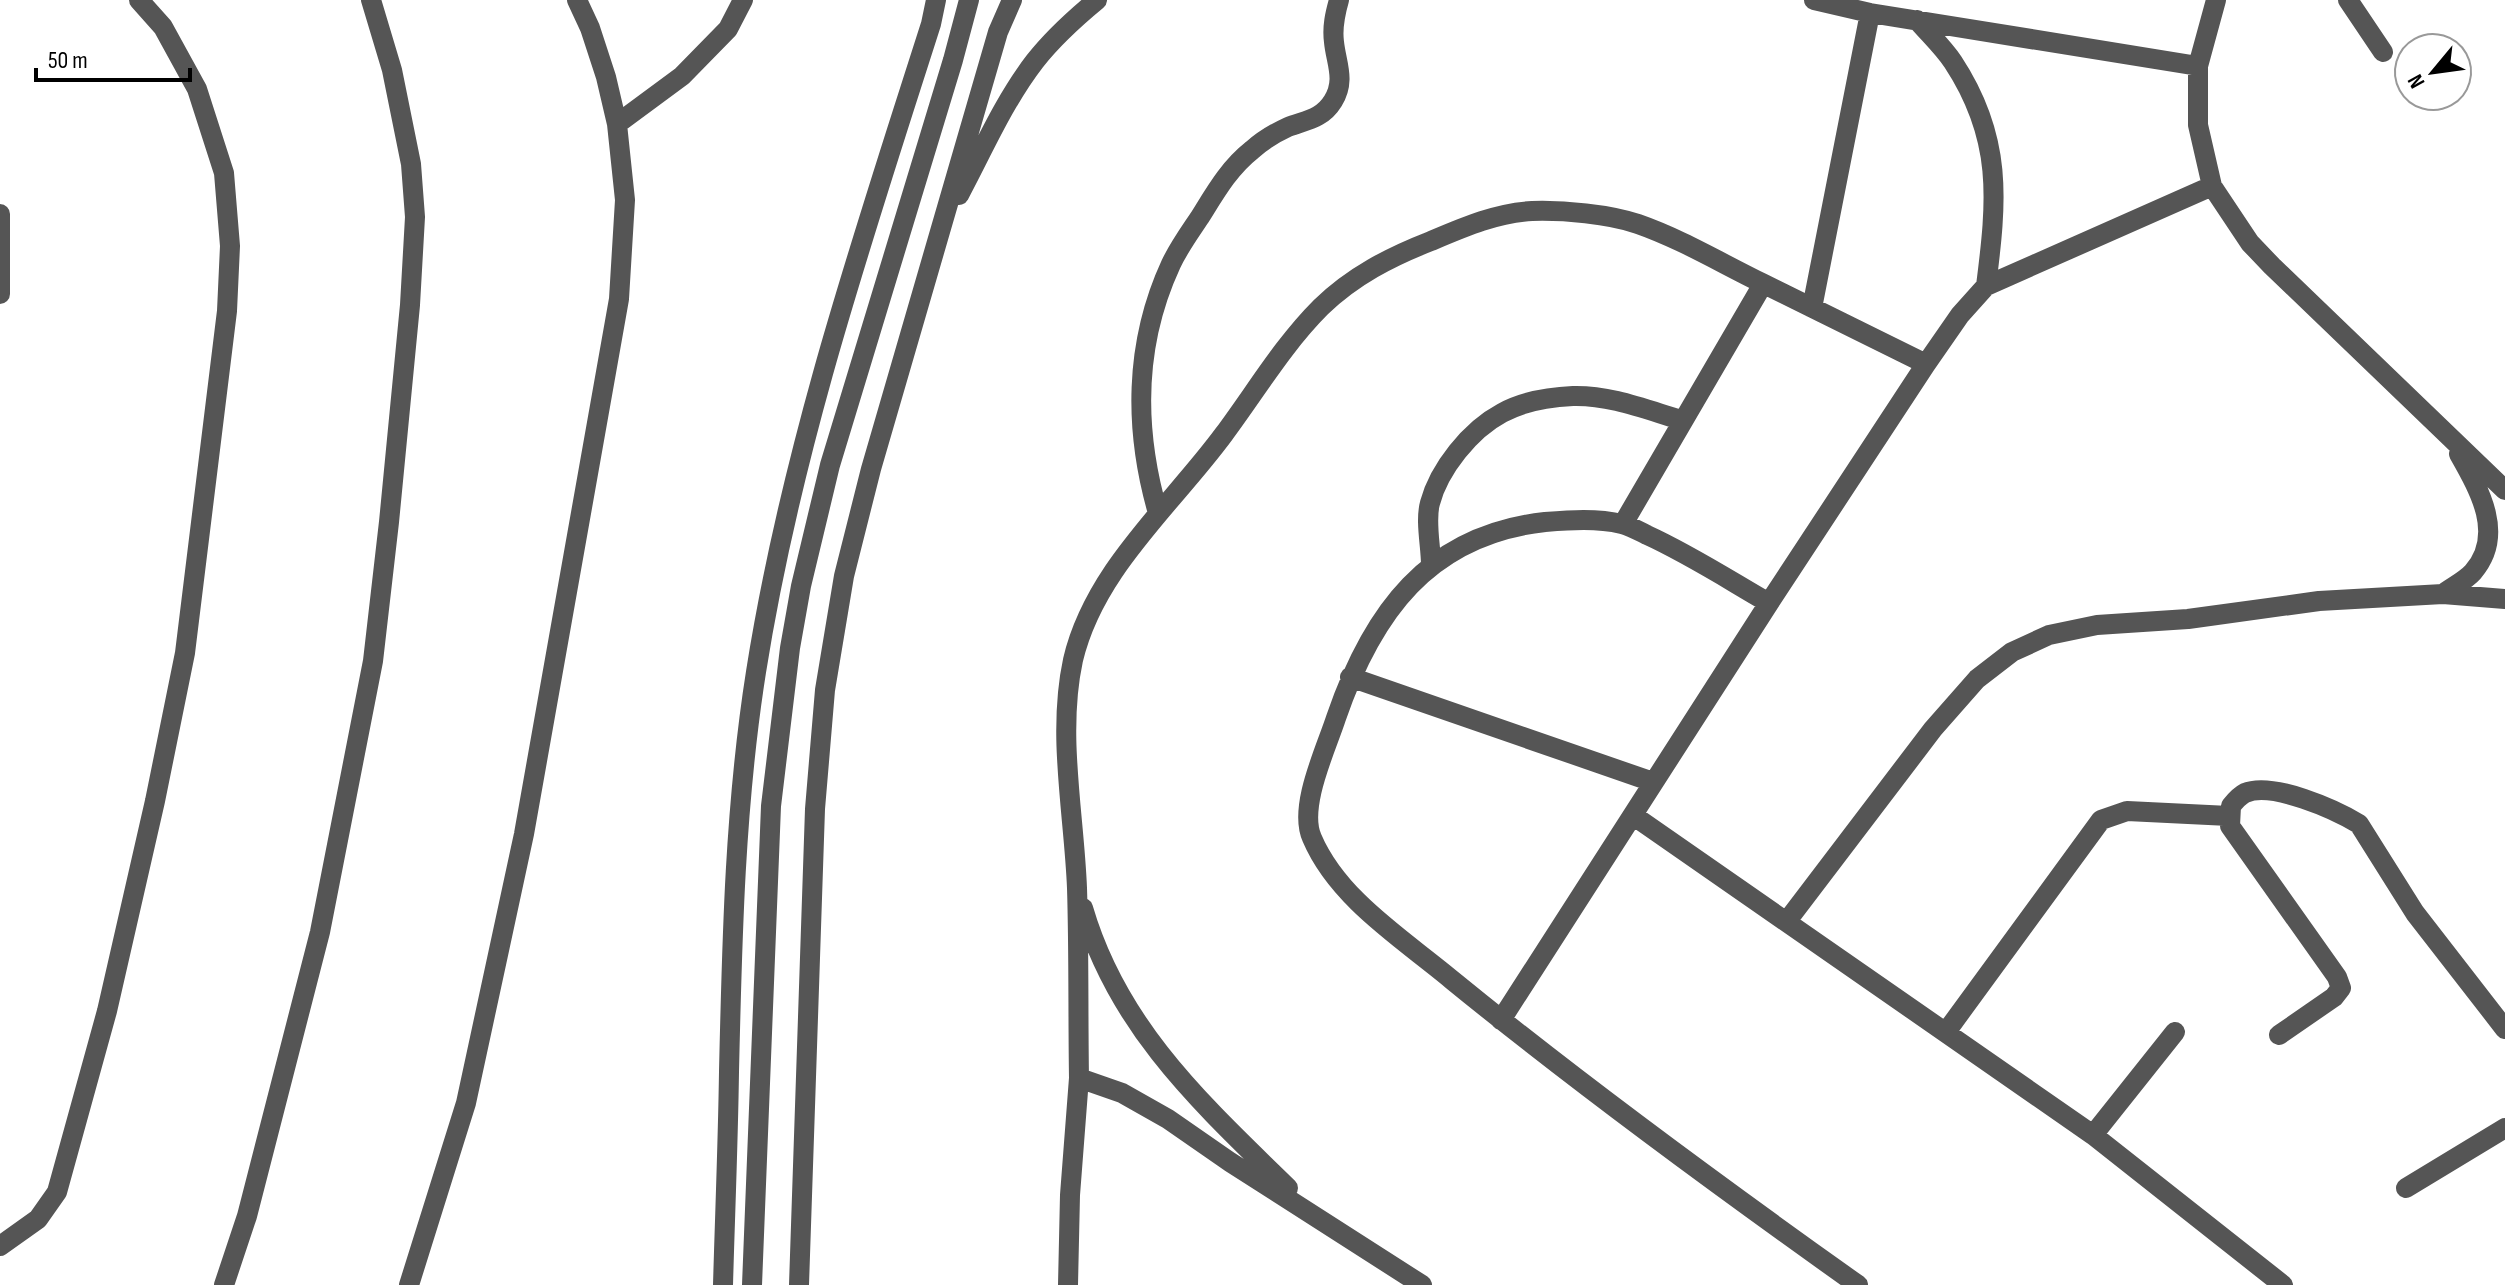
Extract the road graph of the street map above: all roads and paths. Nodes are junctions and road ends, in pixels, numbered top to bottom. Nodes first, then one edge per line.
1 (139, 0) edge
2 (371, 0) edge
3 (577, 0) edge
4 (743, 0) edge
5 (936, 0) edge
6 (969, 0) edge
7 (1012, 0) edge
8 (1097, 0) edge
9 (1339, 0) edge
10 (1814, 0) edge
11 (2216, 0) edge
12 (2348, 0) edge
13 (1870, 13) junction
14 (1917, 20) junction
15 (923, 48) junction
16 (2383, 52) dead end
17 (953, 60) junction
18 (2198, 66) junction
19 (617, 124) junction
20 (2212, 186) junction
21 (0, 214) edge
22 (940, 230) junction
23 (1763, 284) junction
24 (1986, 286) junction
25 (0, 294) edge
26 (1812, 308) junction
27 (1926, 364) junction
28 (1681, 420) junction
29 (2448, 434) junction
30 (2505, 490) edge
31 (1158, 513) junction
32 (1623, 524) junction
33 (1431, 565) junction
34 (2443, 594) junction
35 (2505, 599) edge
36 (1769, 603) junction
37 (1350, 677) junction
38 (1653, 782) junction
39 (1634, 816) junction
40 (2229, 816) junction
41 (1077, 888) junction
42 (1787, 921) junction
43 (1501, 1020) junction
44 (2505, 1029) edge
45 (1946, 1032) junction
46 (2175, 1032) dead end
47 (2279, 1035) dead end
48 (1079, 1078) junction
49 (2505, 1128) edge
50 (2093, 1135) junction
51 (2406, 1188) dead end
52 (1314, 1214) junction
53 (0, 1246) edge
54 (224, 1285) edge
55 (409, 1285) edge
56 (723, 1285) edge
57 (752, 1285) edge
58 (799, 1285) edge
59 (1068, 1285) edge
60 (1422, 1285) edge
61 (1858, 1285) edge
62 (2283, 1285) edge

1 - 53 street
2 - 54 street
3 - 19 street
4 - 19 street
5 - 15 street
6 - 17 street
7 - 22 street
8 - 22 street
9 - 31 street
10 - 13 street
11 - 18 street
12 - 16 street
13 - 14 street
13 - 26 street
14 - 18 street
14 - 24 street
15 - 17 street
15 - 56 street
17 - 57 street
18 - 20 street
19 - 55 street
20 - 24 street
20 - 29 street
21 - 25 street
22 - 58 street
23 - 26 street
23 - 28 street
23 - 31 street
24 - 27 street
26 - 27 street
27 - 36 street
28 - 32 street
28 - 33 street
29 - 30 street
29 - 34 street
31 - 41 street
32 - 33 street
32 - 36 street
33 - 37 street
34 - 35 street
34 - 42 street
36 - 38 street
37 - 38 street
37 - 43 street
38 - 39 street
39 - 42 street
39 - 43 street
40 - 44 street
40 - 45 street
40 - 47 street
41 - 48 street
41 - 52 street
42 - 45 street
43 - 61 street
45 - 50 street
46 - 50 street
48 - 52 street
48 - 59 street
49 - 51 street
50 - 62 street
52 - 60 street

